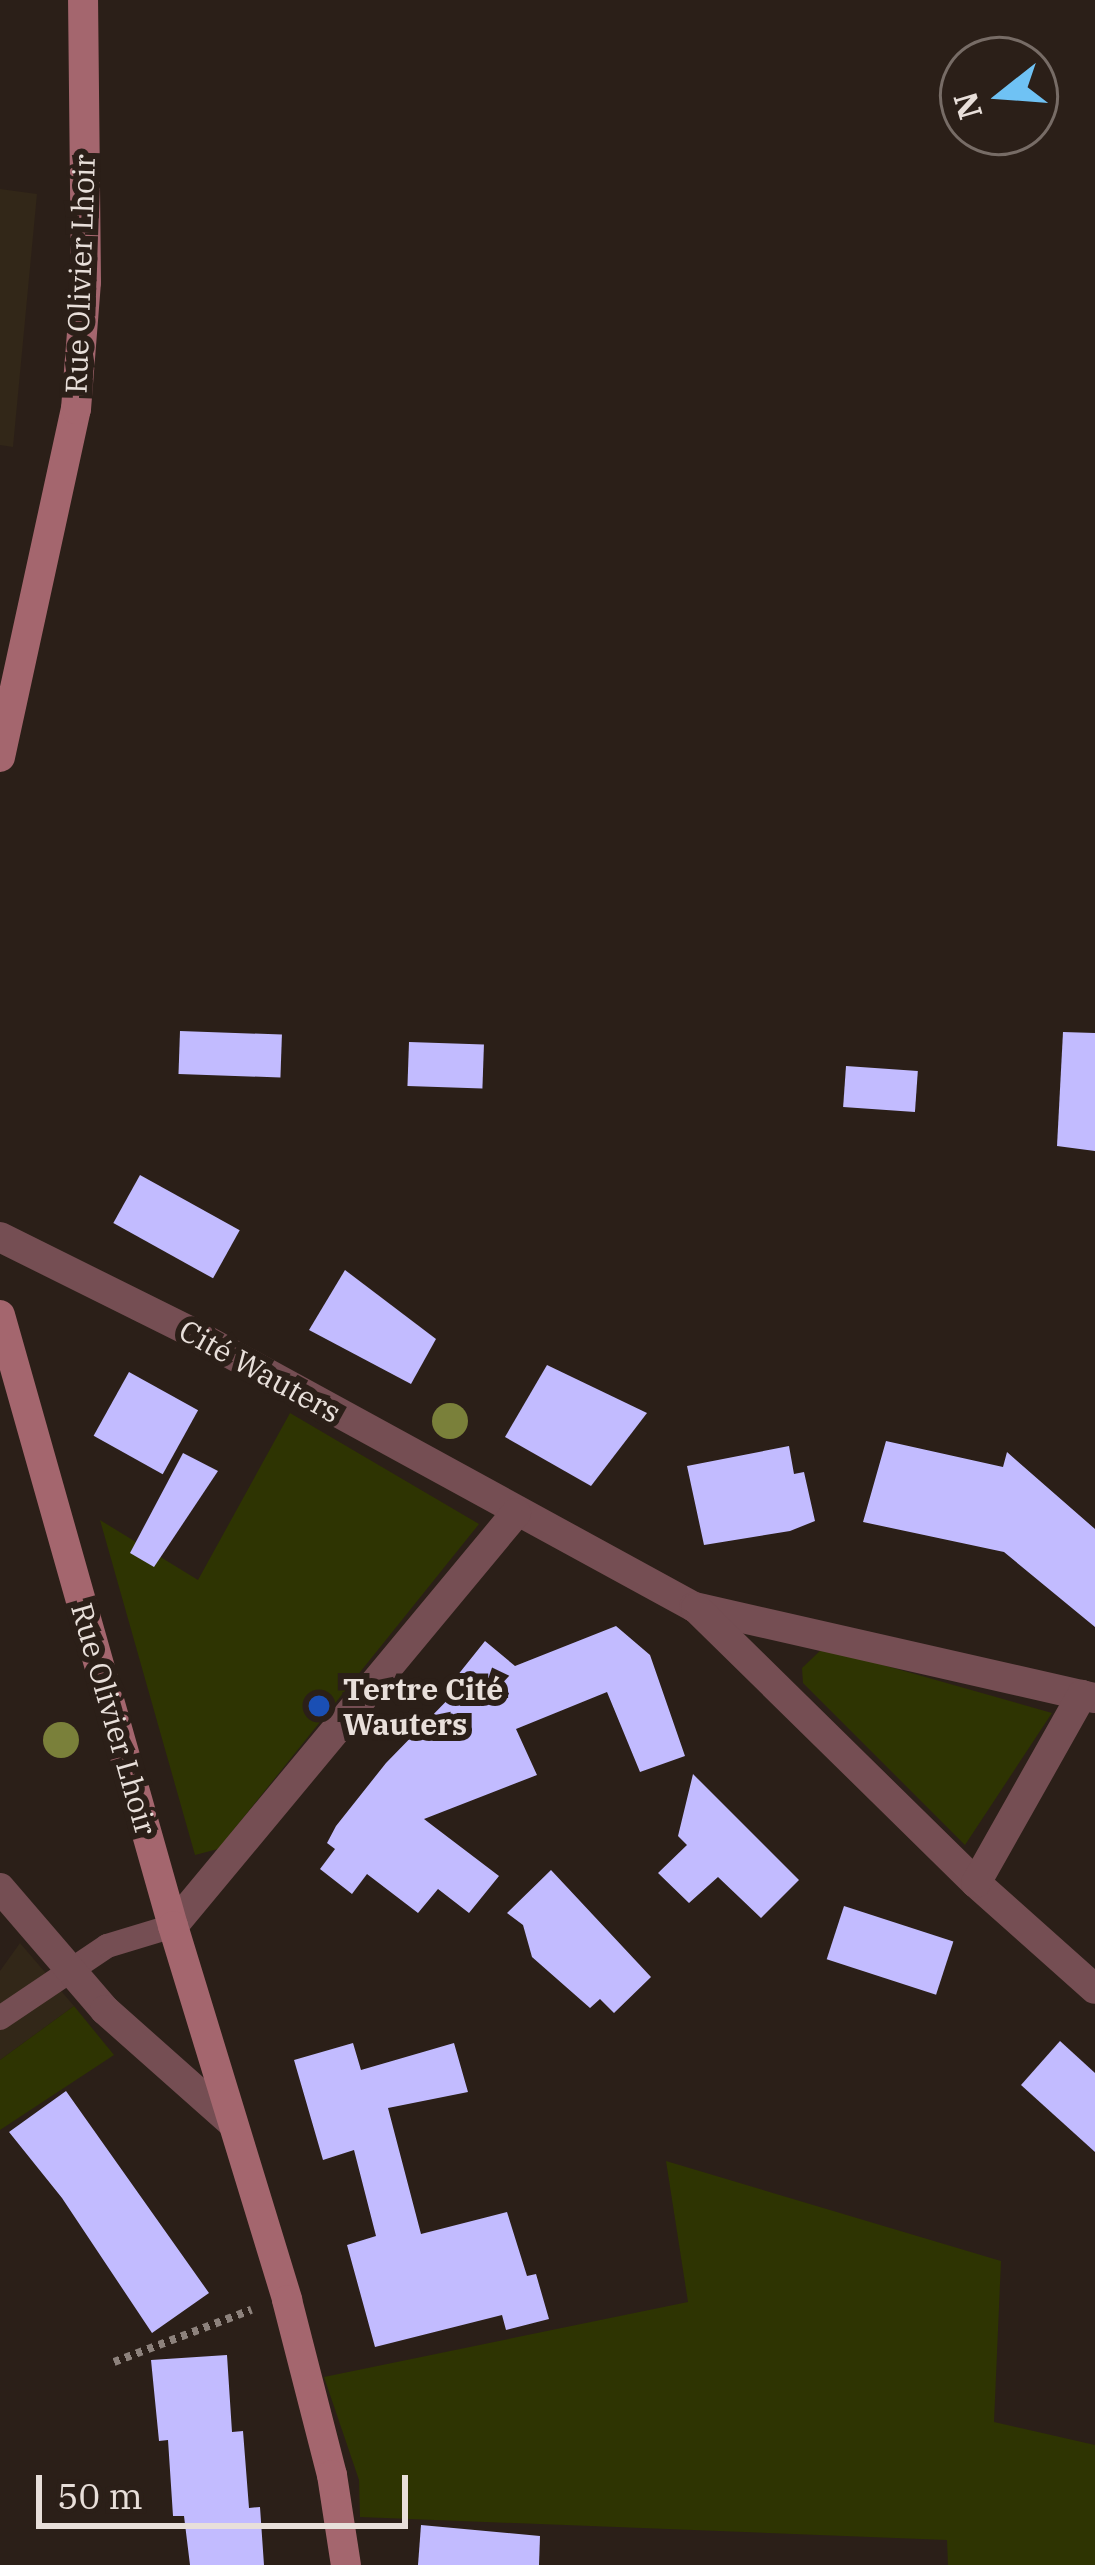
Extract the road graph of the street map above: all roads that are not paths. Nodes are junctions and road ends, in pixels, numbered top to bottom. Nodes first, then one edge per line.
1 (82, 0) edge
2 (0, 757) edge
3 (0, 1237) edge
4 (0, 1316) edge
5 (516, 1513) junction
6 (694, 1607) junction
7 (1089, 1696) edge
8 (976, 1883) junction
9 (0, 1888) edge
10 (173, 1926) junction
11 (69, 1968) junction
12 (1095, 1990) edge
13 (0, 2018) edge
14 (230, 2121) junction
15 (346, 2565) edge

1 - 2 street, Rue Olivier Lhoir
3 - 5 street, Cité Wauters
4 - 10 street, Rue Olivier Lhoir
5 - 6 street, Cité Wauters
5 - 10 street
6 - 7 street, Cité Wauters
6 - 8 street, Cité Wauters
7 - 8 street, Cité Wauters
8 - 12 street, Cité Wauters
9 - 11 street
10 - 11 lane
10 - 14 street, Rue Olivier Lhoir
11 - 13 lane
11 - 14 street
14 - 15 street, Rue Olivier Lhoir

